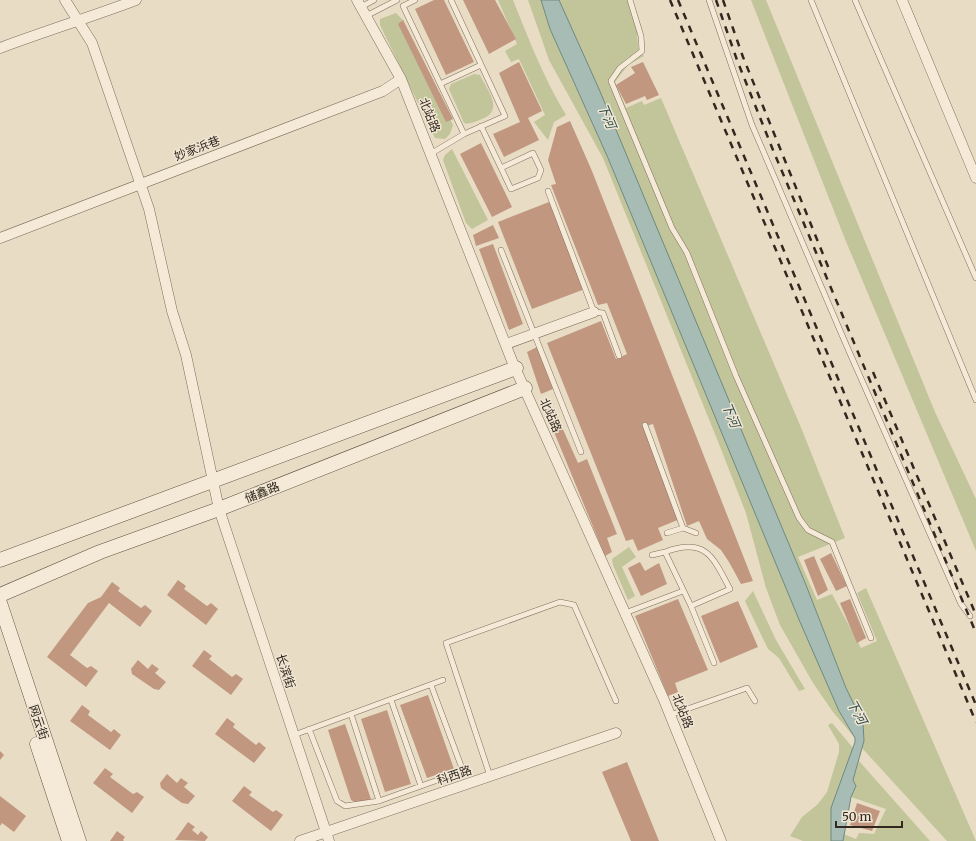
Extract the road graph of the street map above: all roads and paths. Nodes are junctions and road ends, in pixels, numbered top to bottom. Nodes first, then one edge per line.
1 (65, 0) edge
2 (136, 0) edge
3 (374, 0) edge
4 (397, 0) edge
5 (415, 0) edge
6 (451, 0) edge
7 (630, 0) edge
8 (709, 0) edge
9 (811, 0) edge
10 (855, 0) edge
11 (902, 0) edge
12 (361, 8) edge
13 (79, 22) junction
14 (0, 48) edge
15 (481, 65) junction
16 (402, 79) junction
17 (440, 84) junction
18 (481, 126) junction
19 (464, 134) junction
20 (432, 153) junction
21 (501, 168) junction
22 (976, 178) edge
23 (141, 184) junction
24 (548, 191) dead end
25 (0, 238) edge
26 (501, 250) dead end
27 (976, 278) edge
28 (594, 312) junction
29 (535, 333) junction
30 (506, 344) junction
31 (619, 356) dead end
32 (516, 368) junction
33 (524, 388) junction
34 (976, 400) edge
35 (645, 425) dead end
36 (581, 452) dead end
37 (212, 481) junction
38 (219, 509) junction
39 (683, 528) junction
40 (667, 533) dead end
41 (696, 533) dead end
42 (665, 552) junction
43 (652, 555) dead end
44 (0, 560) edge
45 (683, 591) junction
46 (0, 595) edge
47 (0, 602) edge
48 (691, 606) junction
49 (625, 613) junction
50 (970, 616) dead end
51 (0, 631) edge
52 (871, 638) dead end
53 (714, 663) dead end
54 (443, 680) dead end
55 (431, 685) junction
56 (391, 700) junction
57 (616, 701) dead end
58 (756, 701) dead end
59 (351, 714) junction
60 (670, 715) junction
61 (310, 729) junction
62 (616, 733) dead end
63 (294, 735) junction
64 (490, 776) junction
65 (421, 786) junction
66 (379, 801) junction
67 (328, 837) edge
68 (69, 841) edge
69 (79, 841) edge
70 (300, 841) edge
71 (721, 841) edge

1 - 13 street, 长滨街
2 - 13 street
3 - 12 lane
4 - 12 lane
5 - 17 lane
6 - 15 lane
7 - 52 lane
8 - 50 lane
9 - 34 lane
10 - 27 lane
11 - 22 street
12 - 16 street, 北站路
13 - 14 street
13 - 23 street, 长滨街
15 - 17 lane
15 - 18 lane
16 - 20 street, 北站路
16 - 23 street, 妙家浜巷
17 - 19 lane
18 - 19 lane
18 - 21 lane
19 - 20 lane
20 - 30 street, 北站路
21 - 21 lane
23 - 25 street, 妙家浜巷
23 - 37 street, 长滨街
24 - 28 lane
26 - 29 lane
28 - 29 street
28 - 31 lane
29 - 30 street
29 - 36 lane
30 - 32 street, 北站路
32 - 33 street, 北站路
32 - 37 street
33 - 38 street, 储鑫路
33 - 49 street, 北站路
35 - 39 lane
37 - 38 street, 长滨街
37 - 44 street
38 - 46 street, 储鑫路
38 - 63 street, 长滨街
39 - 40 lane
39 - 41 lane
42 - 43 lane
42 - 45 lane
42 - 48 lane
45 - 48 lane
45 - 49 lane
47 - 69 street, 网云街
48 - 53 lane
49 - 60 street, 北站路
51 - 68 street, 网云街
54 - 55 lane
55 - 56 lane
55 - 65 lane
56 - 59 lane
56 - 65 lane
57 - 64 lane
58 - 60 lane
59 - 61 lane
59 - 66 lane
60 - 71 street, 北站路
61 - 63 lane
61 - 66 lane
62 - 64 street, 科西路
63 - 67 street, 长滨街
64 - 67 street, 科西路
65 - 66 lane
67 - 70 street, 科西路

